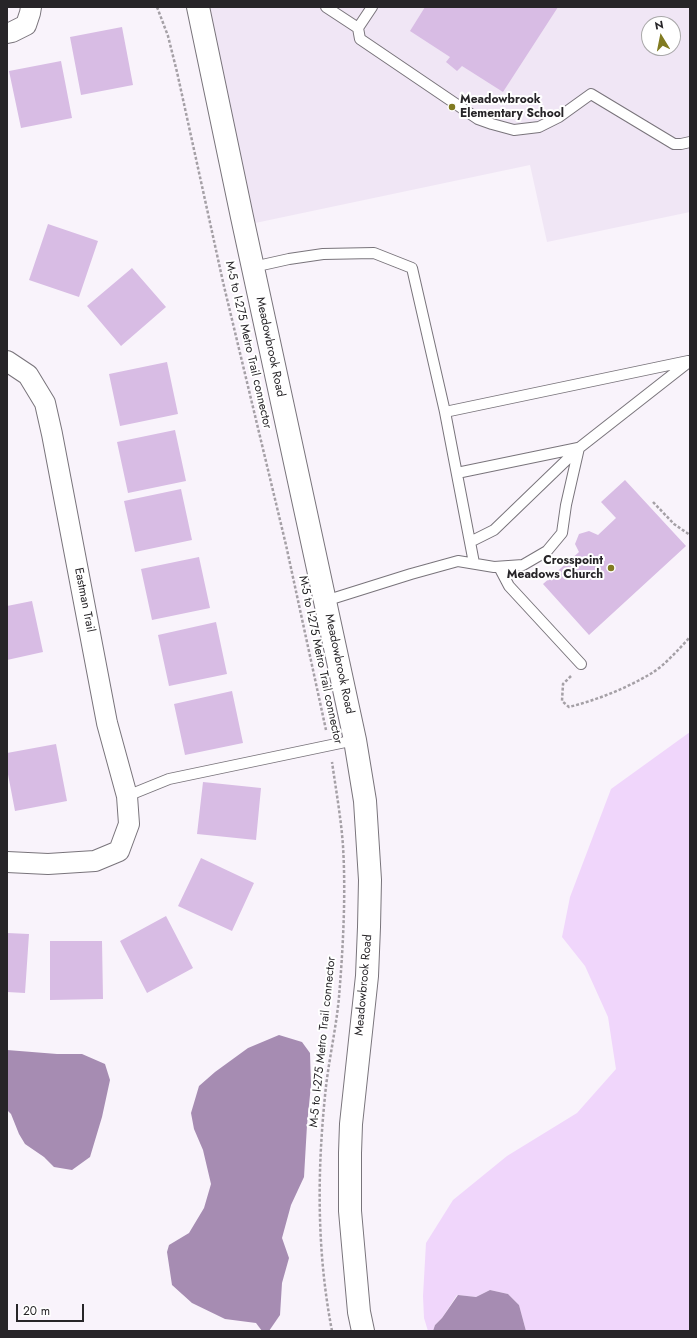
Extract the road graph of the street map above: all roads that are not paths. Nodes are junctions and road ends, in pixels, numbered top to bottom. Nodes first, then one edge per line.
1 (31, 7) edge
2 (198, 7) edge
3 (326, 7) edge
4 (372, 7) edge
5 (358, 28) junction
6 (7, 33) edge
7 (690, 142) edge
8 (253, 267) junction
9 (7, 361) edge
10 (690, 361) edge
11 (445, 412) junction
12 (579, 448) junction
13 (457, 473) junction
14 (470, 542) junction
15 (474, 563) junction
16 (499, 567) junction
17 (325, 601) junction
18 (581, 664) road end
19 (355, 740) junction
20 (127, 796) junction
21 (7, 862) edge
22 (363, 1331) edge

1 - 6 street
2 - 8 street, Meadowbrook Road
3 - 5 lane
4 - 5 lane
5 - 7 lane
8 - 11 lane
8 - 17 street, Meadowbrook Road
9 - 20 street, Eastman Trail
10 - 11 lane
10 - 12 lane
11 - 13 lane
12 - 13 lane
12 - 14 lane
12 - 16 lane
13 - 14 lane
14 - 15 lane
15 - 16 lane
15 - 17 lane
16 - 18 lane
17 - 19 street, Meadowbrook Road
19 - 20 lane
19 - 22 street, Meadowbrook Road
20 - 21 street, Eastman Trail

